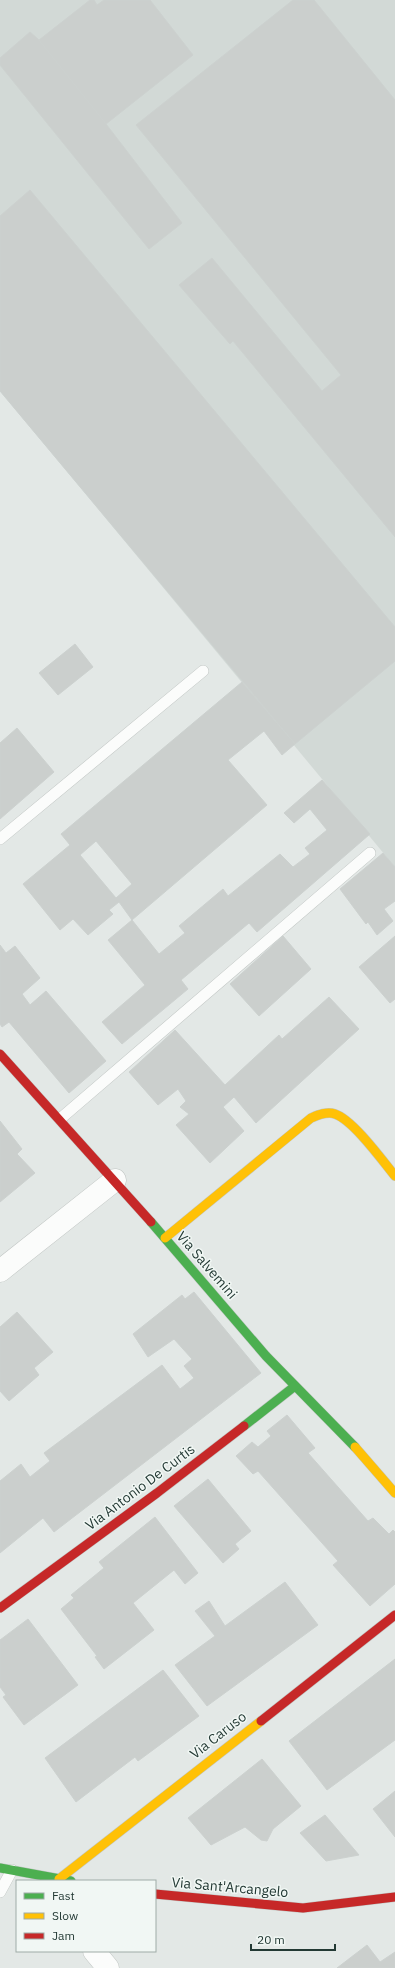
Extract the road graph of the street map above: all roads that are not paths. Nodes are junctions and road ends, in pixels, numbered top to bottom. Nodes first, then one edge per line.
1 (203, 671) dead end
2 (0, 839) edge
3 (370, 853) dead end
4 (0, 1054) edge
5 (60, 1119) junction
6 (395, 1176) edge
7 (115, 1180) junction
8 (165, 1238) junction
9 (0, 1271) edge
10 (295, 1386) junction
11 (395, 1493) edge
12 (0, 1608) edge
13 (395, 1615) edge
14 (0, 1868) edge
15 (24, 1875) edge
16 (59, 1879) junction
17 (65, 1880) edge
18 (16, 1881) edge
19 (0, 1892) edge
20 (156, 1894) edge
21 (395, 1897) edge
22 (95, 1952) edge
23 (108, 1968) edge

1 - 2 lane
3 - 5 lane
4 - 5 street, Via Salvemini
5 - 7 street, Via Salvemini
6 - 8 street
7 - 8 street, Via Salvemini
7 - 9 street
8 - 10 street, Via Salvemini
10 - 11 street, Via Salvemini
10 - 12 street, Via Antonio De Curtis
13 - 16 street, Via Caruso
14 - 15 street
15 - 16 street
16 - 17 street
18 - 19 lane
20 - 21 street, Via Sant'Arcangelo
22 - 23 street

